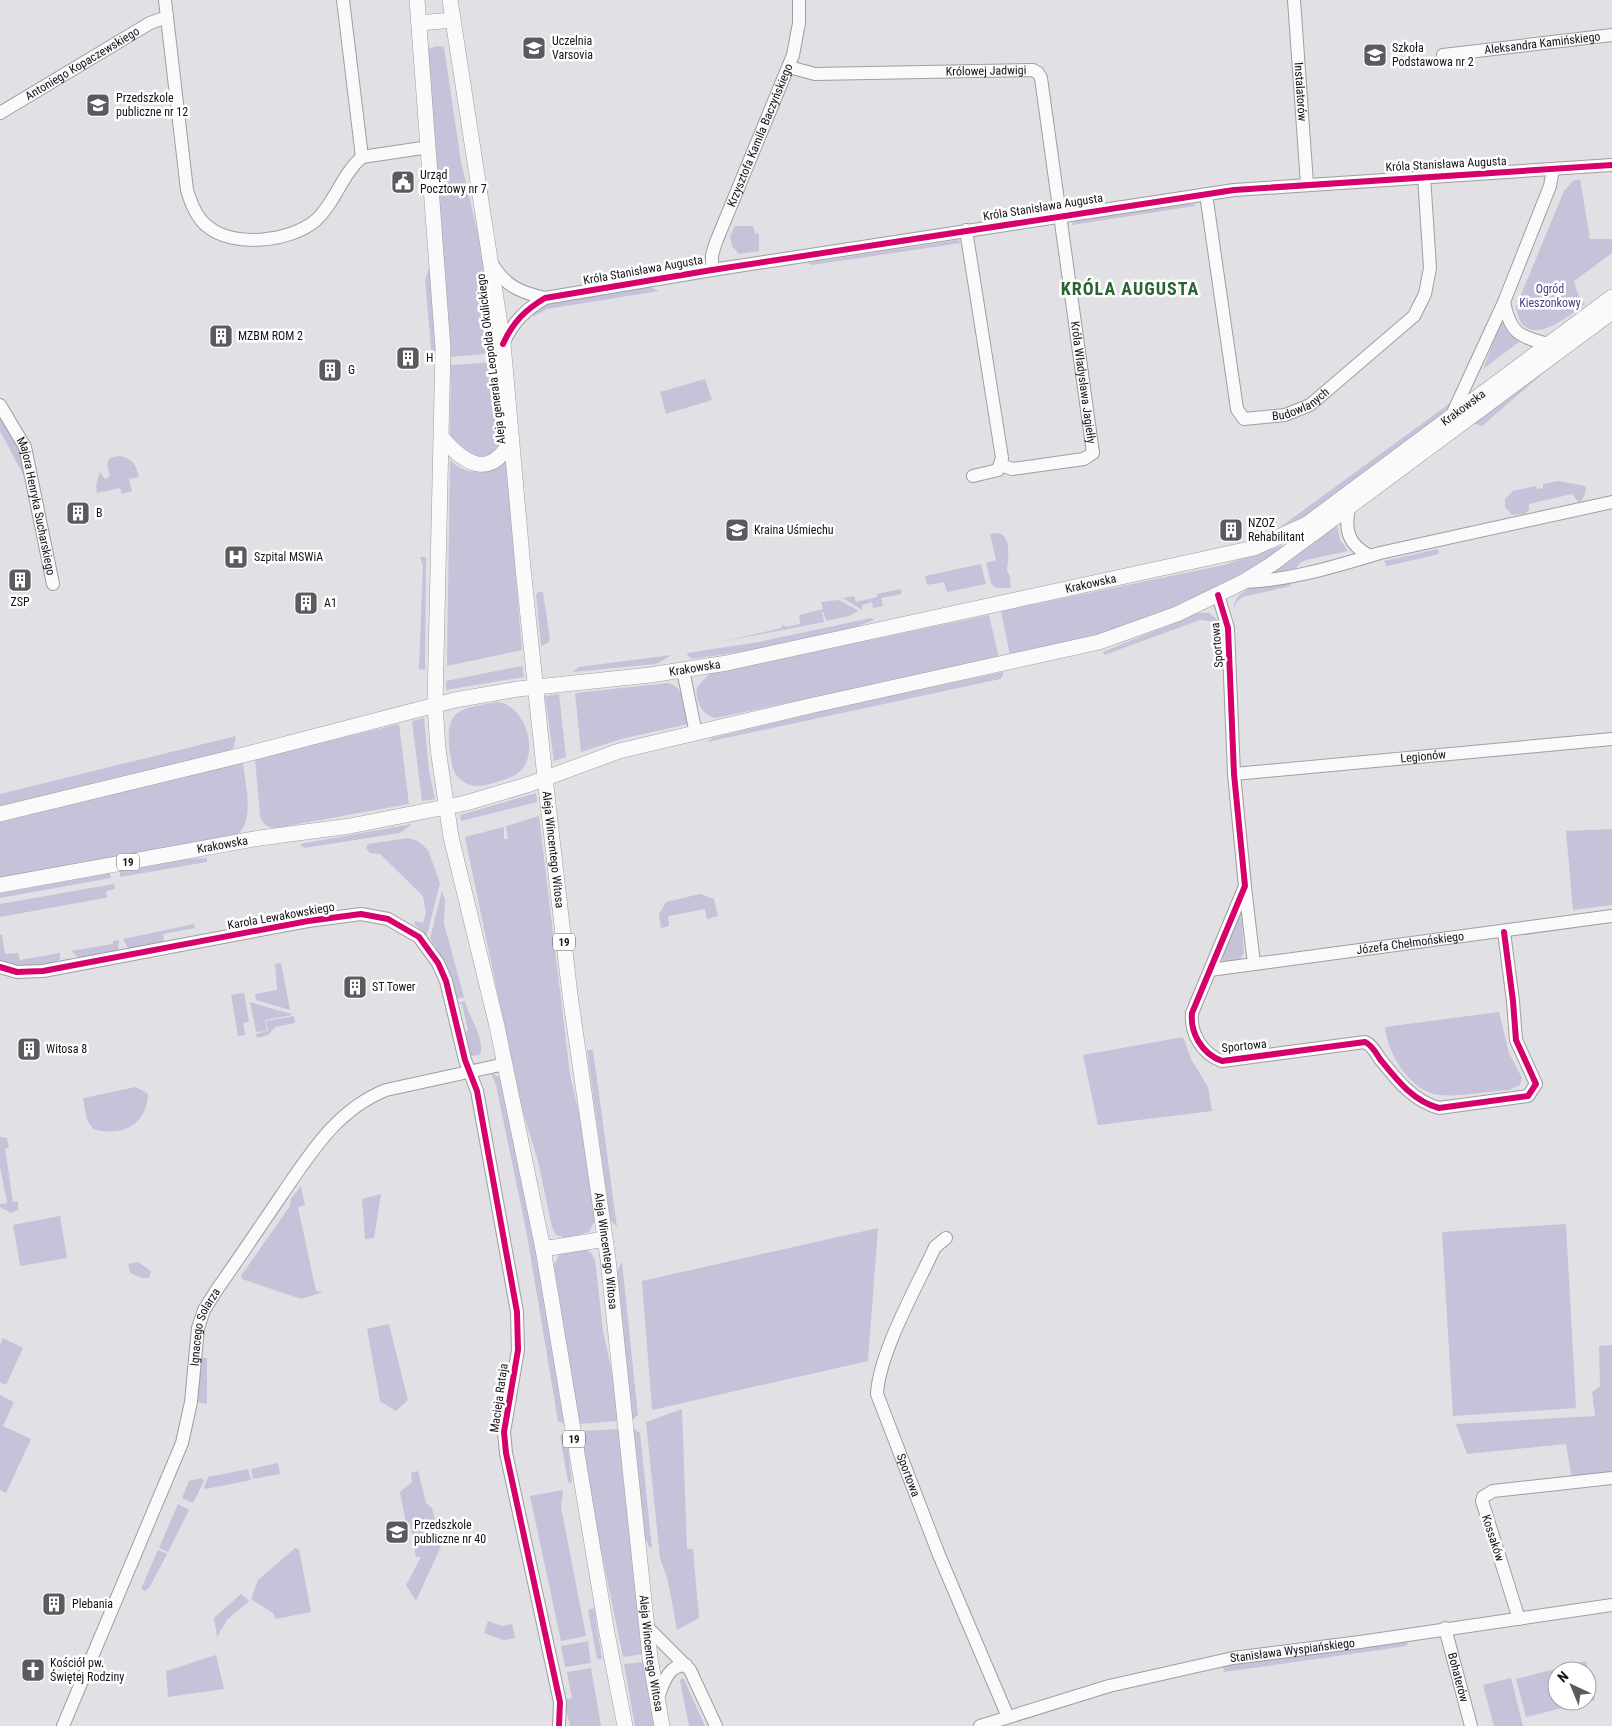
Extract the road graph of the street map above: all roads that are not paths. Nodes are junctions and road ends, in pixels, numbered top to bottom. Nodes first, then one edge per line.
1 (165, 0) edge
2 (344, 0) edge
3 (417, 0) edge
4 (450, 0) edge
5 (799, 0) edge
6 (1294, 0) edge
7 (167, 17) junction
8 (453, 20) junction
9 (419, 23) junction
10 (1612, 35) edge
11 (1443, 55) dead end
12 (789, 67) junction
13 (0, 113) edge
14 (429, 147) junction
15 (362, 157) junction
16 (1612, 165) edge
17 (1553, 169) junction
18 (1424, 176) junction
19 (1307, 184) junction
20 (1206, 194) junction
21 (1060, 216) junction
22 (966, 230) junction
23 (490, 261) junction
24 (712, 270) junction
25 (1612, 297) edge
26 (545, 298) junction
27 (1504, 302) junction
28 (1612, 312) edge
29 (1582, 326) junction
30 (503, 344) junction
31 (1549, 344) junction
32 (0, 404) edge
33 (1451, 417) junction
34 (443, 439) junction
35 (512, 439) junction
36 (1001, 465) junction
37 (973, 476) dead end
38 (1612, 502) edge
39 (1349, 508) junction
40 (1370, 556) junction
41 (1242, 582) junction
42 (52, 584) dead end
43 (1218, 595) junction
44 (683, 670) junction
45 (536, 687) junction
46 (435, 704) junction
47 (696, 734) junction
48 (1612, 738) edge
49 (1234, 774) junction
50 (545, 778) junction
51 (446, 807) junction
52 (0, 814) edge
53 (0, 885) edge
54 (1245, 886) junction
55 (1612, 916) edge
56 (1504, 932) junction
57 (1254, 964) junction
58 (0, 967) edge
59 (1210, 970) junction
60 (505, 1064) junction
61 (469, 1072) junction
62 (946, 1238) dead end
63 (605, 1239) junction
64 (543, 1249) junction
65 (1612, 1478) edge
66 (1612, 1605) edge
67 (1519, 1619) junction
68 (647, 1627) junction
69 (1445, 1628) junction
70 (686, 1665) junction
71 (657, 1700) junction
72 (1008, 1717) junction
73 (63, 1726) edge
74 (559, 1726) edge
75 (625, 1726) edge
76 (662, 1726) edge
77 (716, 1726) edge
78 (980, 1726) edge
79 (1471, 1726) edge

1 - 7 street
2 - 15 street
3 - 9 main road
4 - 8 main road, Aleja generała Leopolda Okulickiego
5 - 12 street, Krzysztofa Kamila Baczyńskiego
6 - 19 street, Instalatorów
7 - 13 street, Antoniego Kopaczewskiego
7 - 15 street
8 - 9 main road
8 - 23 main road, Aleja generała Leopolda Okulickiego
9 - 14 main road
10 - 11 street, Aleksandra Kamińskiego
12 - 21 street, Królowej Jadwigi
12 - 24 street, Krzysztofa Kamila Baczyńskiego
14 - 15 street
14 - 34 main road
16 - 17 street, Króla Stanisława Augusta
17 - 18 street, Króla Stanisława Augusta
17 - 27 street
18 - 19 street, Króla Stanisława Augusta
18 - 20 street, Budowlanych
19 - 20 street, Króla Stanisława Augusta
20 - 21 street, Króla Stanisława Augusta
21 - 22 street, Króla Stanisława Augusta
21 - 36 street, Króla Władysława Jagiełły
22 - 24 street, Króla Stanisława Augusta
22 - 36 street
23 - 26 street, Króla Stanisława Augusta
23 - 30 main road, Aleja generała Leopolda Okulickiego
24 - 26 street, Króla Stanisława Augusta
25 - 29 main road
26 - 30 street, Króla Stanisława Augusta
27 - 31 street
27 - 33 street
28 - 29 main road
29 - 31 main road, Krakowska
29 - 39 main road, Krakowska
30 - 35 main road, Aleja generała Leopolda Okulickiego
31 - 33 main road, Krakowska
32 - 42 street, Majora Henryka Sucharskiego
33 - 44 main road, Krakowska
34 - 35 main road
34 - 46 main road
35 - 45 main road, Aleja generała Leopolda Okulickiego
36 - 37 street
38 - 40 street, Krakowska
39 - 40 street
39 - 41 main road, Krakowska
40 - 41 street, Krakowska
41 - 43 main road, Krakowska
43 - 47 main road, Krakowska
43 - 49 street, Sportowa
44 - 45 main road, Krakowska
44 - 47 street
45 - 46 main road, Krakowska
45 - 50 main road, 19
46 - 51 main road
46 - 52 main road
47 - 50 main road, Krakowska
48 - 49 street, Legionów
49 - 54 street, Sportowa
50 - 51 main road, Krakowska
50 - 63 main road, Aleja Wincentego Witosa / 19
51 - 53 main road, Krakowska / 19
51 - 60 main road, 19
54 - 57 street, Sportowa
54 - 59 street, Sportowa
55 - 56 street, Józefa Chełmońskiego
56 - 57 street, Józefa Chełmońskiego
56 - 59 street, Sportowa
57 - 59 street, Józefa Chełmońskiego
58 - 61 street, Karola Lewakowskiego
60 - 61 street, Ignacego Solarza
60 - 64 main road, 19
61 - 73 street, Ignacego Solarza
61 - 74 street, Macieja Rataja
62 - 72 street, Sportowa
63 - 64 main road
63 - 68 main road, Aleja Wincentego Witosa / 19
64 - 75 main road, 19
65 - 67 street, Kossaków
66 - 67 street, Stanisława Wyspiańskiego
67 - 69 street, Stanisława Wyspiańskiego
68 - 70 street
68 - 71 main road, Aleja Wincentego Witosa / 19
69 - 72 street, Stanisława Wyspiańskiego
69 - 79 street, Bohaterów
70 - 71 street
70 - 77 street
71 - 76 main road, Aleja Wincentego Witosa / 19
72 - 78 street, Stanisława Wyspiańskiego

